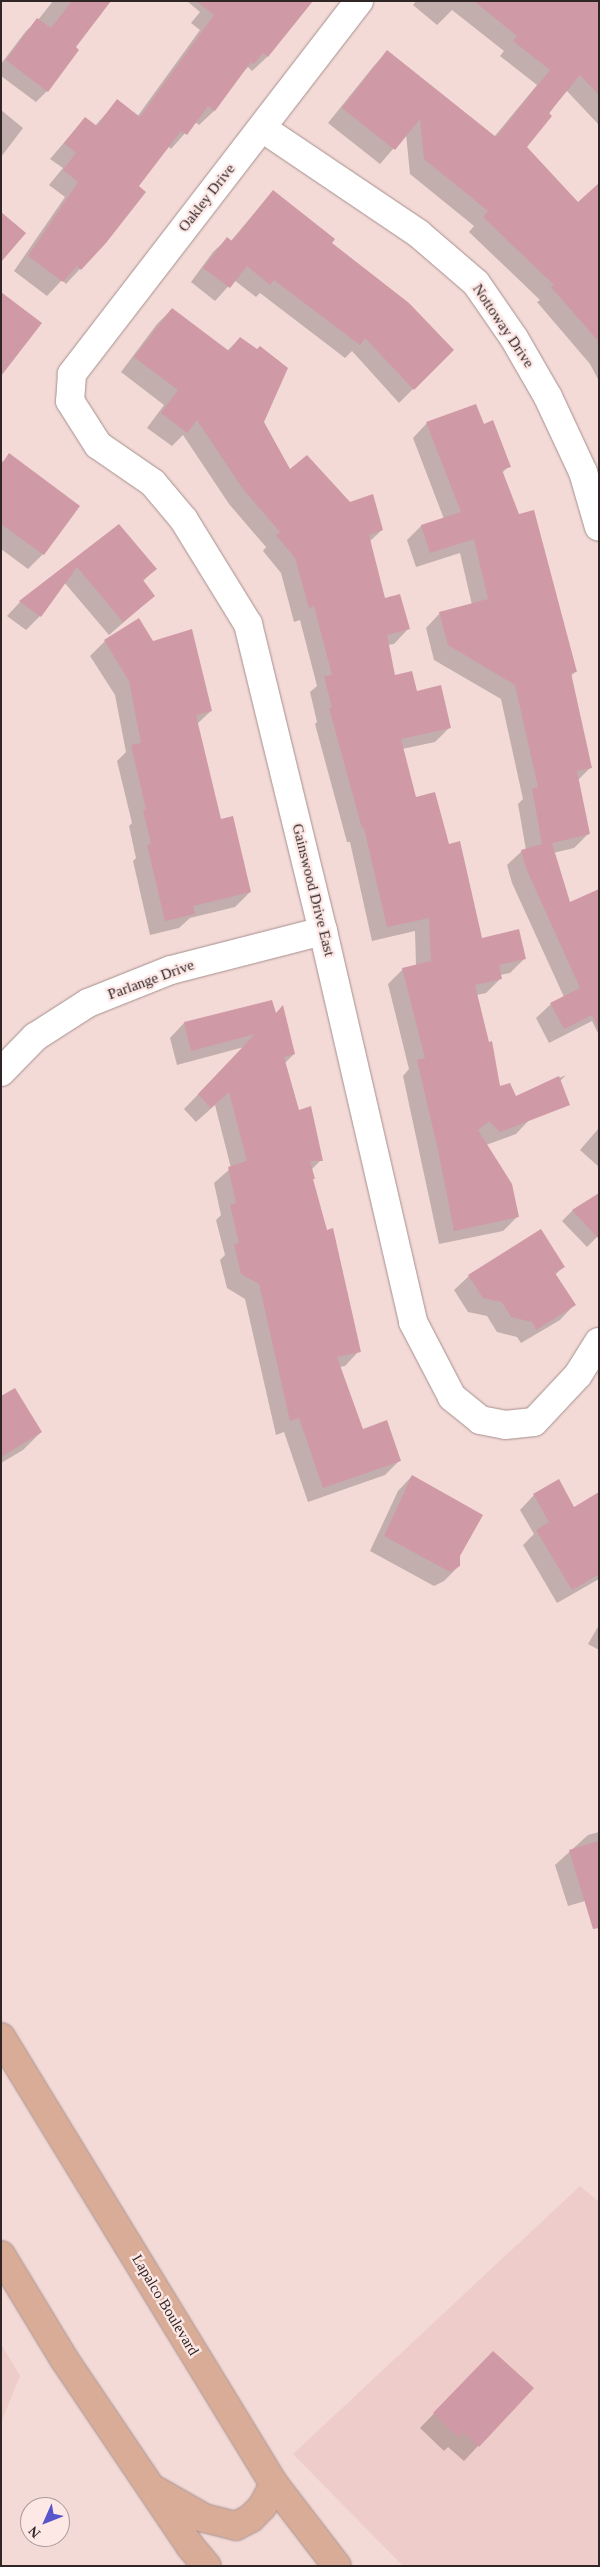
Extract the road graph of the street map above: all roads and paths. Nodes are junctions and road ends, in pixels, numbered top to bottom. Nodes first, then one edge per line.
1 (359, 1) edge
2 (262, 128) junction
3 (70, 401) joint
4 (599, 527) edge
5 (323, 930) junction
6 (1, 1072) edge
7 (599, 1342) edge
8 (1, 2037) edge
9 (1, 2255) edge
10 (274, 2484) junction
11 (150, 2486) junction
12 (207, 2566) edge
13 (337, 2566) edge

1 - 2 street, Oakley Drive
2 - 3 street, Oakley Drive
2 - 4 street, Nottoway Drive
3 - 5 street, Gainswood Drive East
5 - 6 street, Parlange Drive
5 - 7 street, Gainswood Drive East
8 - 10 main road, Lapalco Boulevard
9 - 11 main road
10 - 11 main road
10 - 13 main road, Lapalco Boulevard
11 - 12 main road

